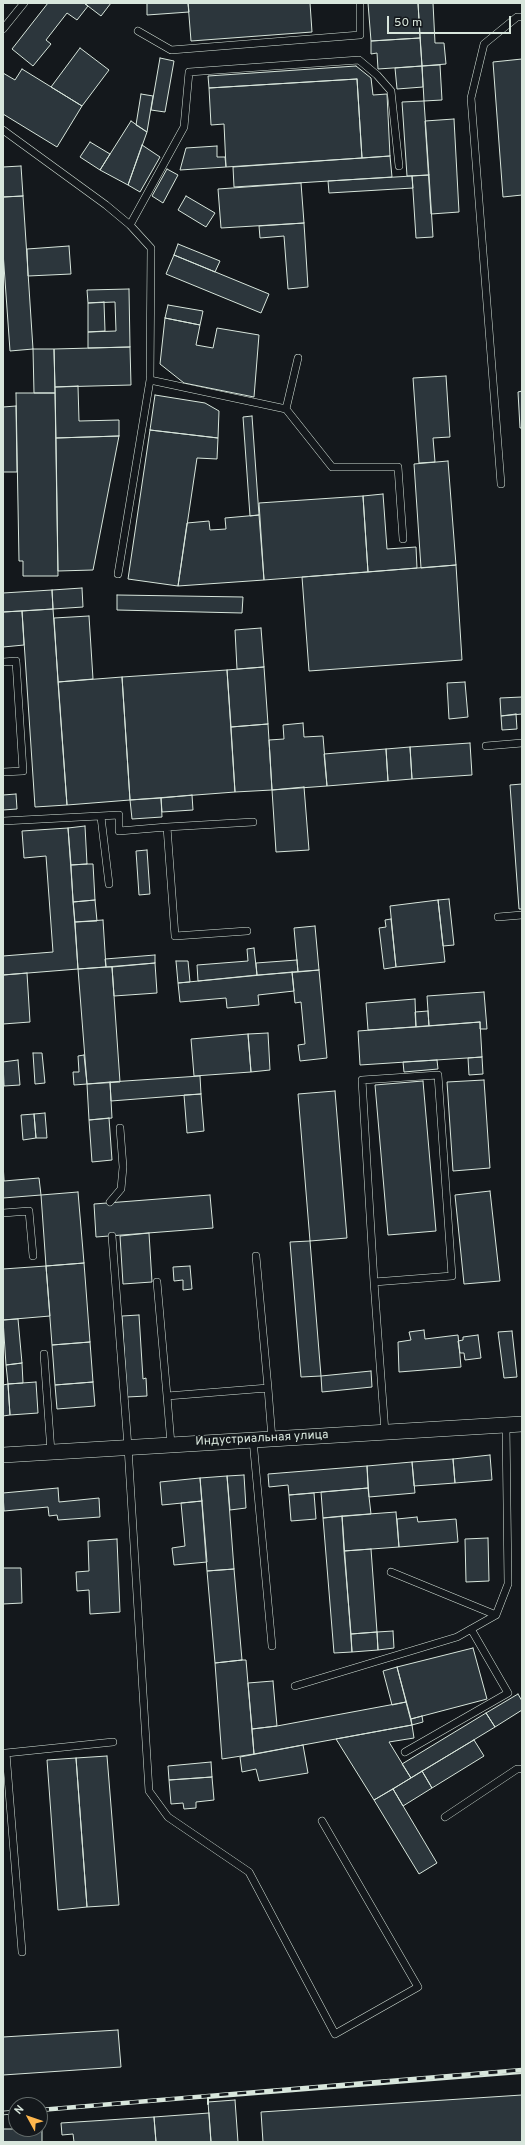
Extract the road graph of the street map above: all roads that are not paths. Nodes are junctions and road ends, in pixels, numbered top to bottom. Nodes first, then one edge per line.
1 (24, 3) edge
2 (360, 3) edge
3 (522, 17) edge
4 (3, 29) edge
5 (138, 31) dead end
6 (3, 130) edge
7 (399, 166) dead end
8 (130, 225) junction
9 (298, 358) dead end
10 (150, 380) junction
11 (286, 409) junction
12 (501, 484) dead end
13 (403, 539) dead end
14 (118, 574) dead end
15 (3, 662) edge
16 (522, 743) edge
17 (486, 746) dead end
18 (3, 772) edge
19 (101, 817) junction
20 (3, 821) edge
21 (253, 822) dead end
22 (167, 827) junction
23 (109, 884) dead end
24 (522, 915) edge
25 (498, 917) dead end
26 (247, 931) dead end
27 (120, 1128) dead end
28 (110, 1202) dead end
29 (3, 1213) edge
30 (112, 1236) dead end
31 (33, 1256) dead end
32 (256, 1256) dead end
33 (157, 1282) dead end
34 (374, 1282) junction
35 (44, 1354) dead end
36 (268, 1388) junction
37 (167, 1396) junction
38 (522, 1424) edge
39 (506, 1425) junction
40 (385, 1432) junction
41 (272, 1438) junction
42 (253, 1439) junction
43 (171, 1444) junction
44 (128, 1447) junction
45 (50, 1452) junction
46 (3, 1455) edge
47 (391, 1572) dead end
48 (496, 1615) junction
49 (472, 1629) junction
50 (272, 1646) dead end
51 (295, 1686) dead end
52 (113, 1742) dead end
53 (405, 1752) dead end
54 (5, 1753) edge
55 (522, 1769) edge
56 (445, 1817) dead end
57 (322, 1821) dead end
58 (22, 1952) dead end

1 - 4 lane
2 - 5 lane
3 - 12 lane
6 - 8 lane
7 - 8 lane
8 - 10 lane
9 - 11 lane
10 - 11 lane
10 - 14 lane
11 - 13 lane
15 - 18 lane
16 - 17 lane
19 - 20 lane
19 - 22 lane
19 - 23 lane
21 - 22 lane
22 - 26 lane
24 - 25 lane
27 - 28 lane
29 - 31 lane
30 - 44 lane
32 - 36 lane
33 - 37 lane
34 - 34 lane
34 - 40 lane
35 - 45 lane
36 - 37 lane
36 - 41 lane
37 - 43 lane
38 - 39 street, Индустриальная улица
39 - 40 street, Индустриальная улица
39 - 48 lane
40 - 41 street, Индустриальная улица
41 - 42 street, Индустриальная улица
42 - 43 street, Индустриальная улица
42 - 50 lane
43 - 44 street, Индустриальная улица
44 - 45 street, Индустриальная улица
44 - 57 lane
45 - 46 street, Индустриальная улица
47 - 48 lane
48 - 49 lane
49 - 51 lane
49 - 53 lane
52 - 54 lane
54 - 58 lane
55 - 56 lane

